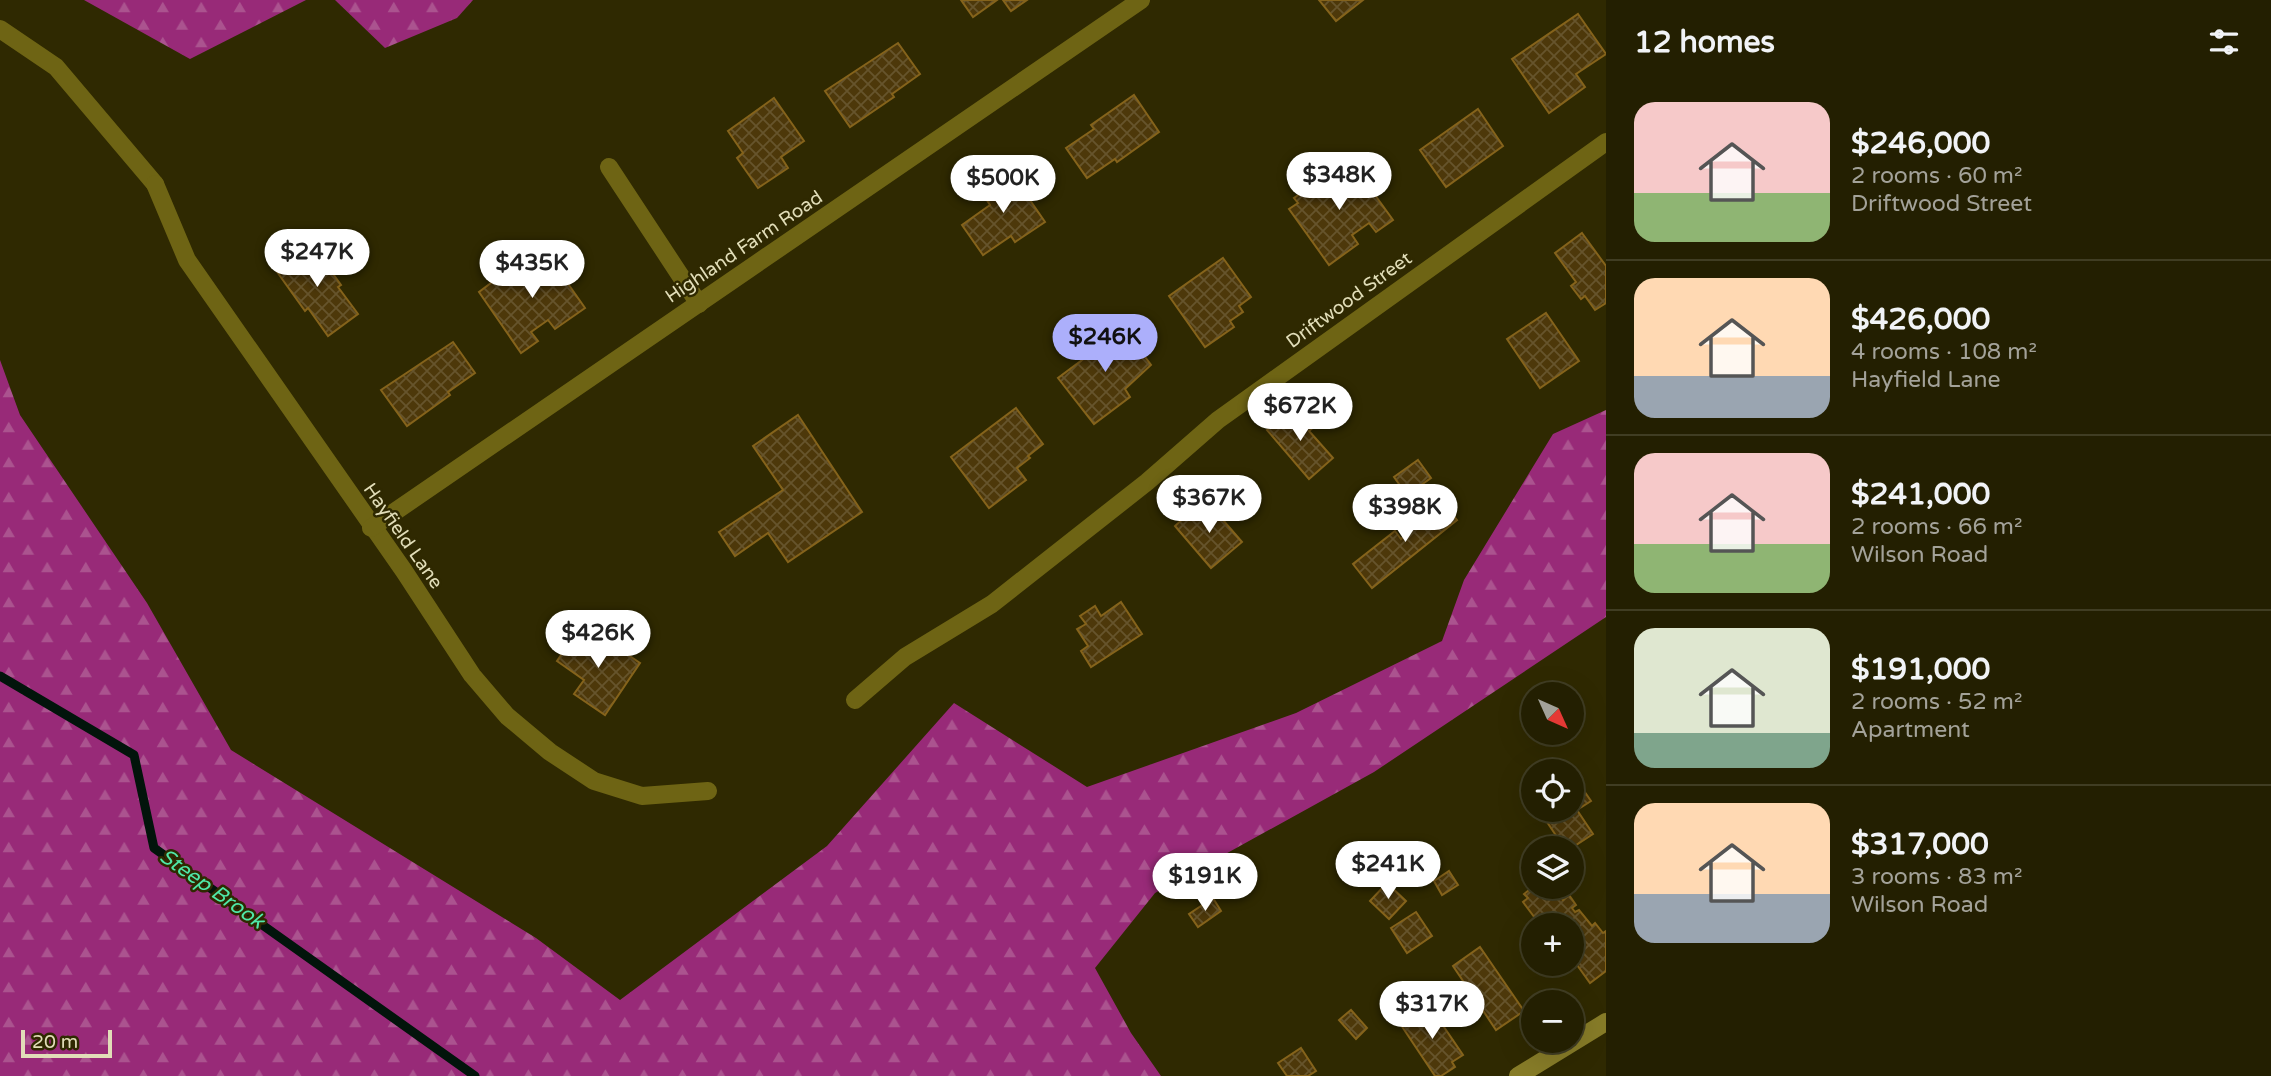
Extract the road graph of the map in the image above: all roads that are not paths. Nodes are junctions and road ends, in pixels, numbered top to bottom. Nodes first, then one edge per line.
1 (1141, 0) edge
2 (0, 29) edge
3 (1606, 142) edge
4 (609, 167) dead end
5 (699, 304) junction
6 (372, 528) junction
7 (855, 700) dead end
8 (708, 791) dead end
9 (1606, 1022) edge
10 (1518, 1076) edge

1 - 5 street, Highland Farm Road
2 - 6 street, Hayfield Lane
3 - 7 street, Driftwood Street
4 - 5 street
5 - 6 street, Highland Farm Road
6 - 8 street, Hayfield Lane
9 - 10 main road

